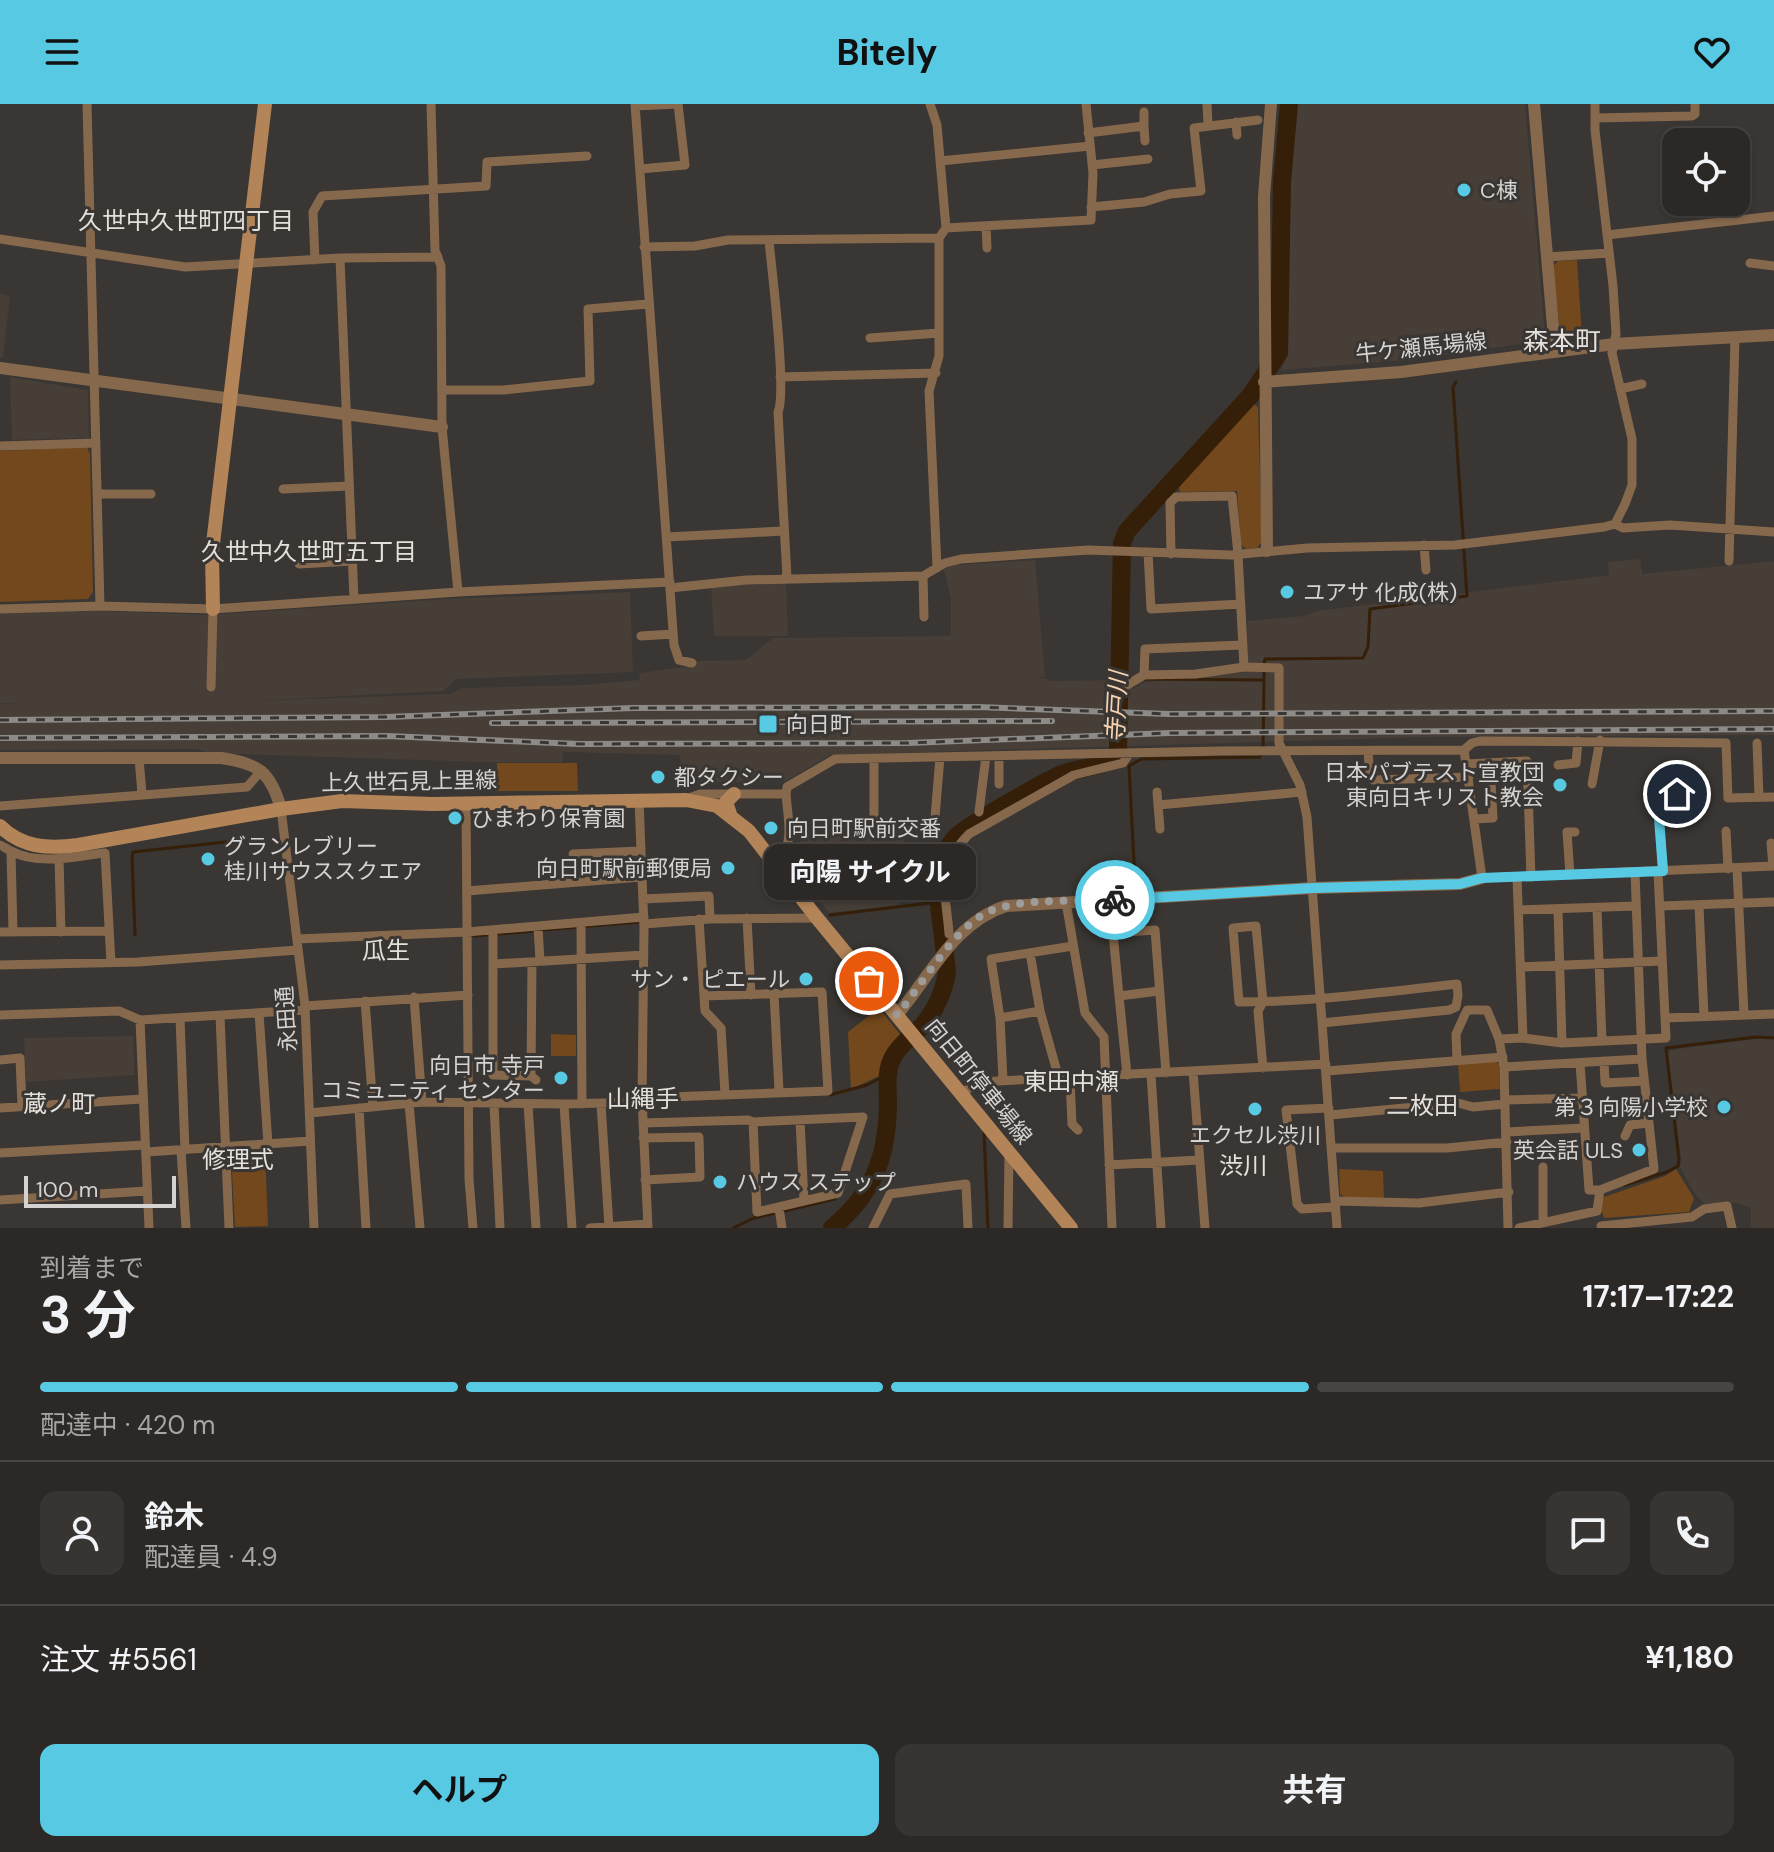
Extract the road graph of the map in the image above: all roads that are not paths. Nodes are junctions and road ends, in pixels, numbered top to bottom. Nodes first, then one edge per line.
1 (87, 104) edge
2 (265, 104) edge
3 (431, 104) edge
4 (930, 104) edge
5 (1086, 104) edge
6 (1207, 104) edge
7 (1271, 104) edge
8 (1534, 104) edge
9 (1595, 104) edge
10 (1695, 104) edge
11 (635, 105) edge
12 (1144, 112) dead end
13 (1595, 118) junction
14 (1258, 120) dead end
15 (1236, 122) junction
16 (1208, 125) junction
17 (1144, 126) junction
18 (1088, 133) junction
19 (1237, 135) dead end
20 (1145, 141) dead end
21 (1090, 146) junction
22 (587, 156) dead end
23 (1148, 159) dead end
24 (940, 161) junction
25 (1092, 165) junction
26 (640, 169) junction
27 (434, 189) junction
28 (1091, 207) junction
29 (1774, 216) edge
30 (986, 226) junction
31 (946, 228) junction
32 (1607, 235) junction
33 (939, 238) junction
34 (0, 239) edge
35 (769, 241) junction
36 (644, 247) junction
37 (987, 248) dead end
38 (91, 253) junction
39 (1609, 253) junction
40 (438, 257) junction
41 (1547, 257) junction
42 (340, 258) junction
43 (315, 260) junction
44 (1750, 263) dead end
45 (246, 265) junction
46 (1774, 266) edge
47 (648, 304) junction
48 (939, 333) junction
49 (1774, 335) edge
50 (1735, 337) junction
51 (870, 338) dead end
52 (1614, 344) junction
53 (1555, 350) junction
54 (0, 368) edge
55 (936, 373) junction
56 (780, 377) junction
57 (94, 382) junction
58 (1264, 382) junction
59 (1642, 384) dead end
60 (1620, 389) junction
61 (442, 390) junction
62 (229, 400) junction
63 (346, 416) junction
64 (442, 427) junction
65 (96, 443) junction
66 (0, 446) edge
67 (349, 486) junction
68 (283, 489) dead end
69 (97, 494) junction
70 (151, 494) dead end
71 (1615, 524) junction
72 (784, 531) junction
73 (1730, 531) junction
74 (1774, 532) edge
75 (667, 537) junction
76 (1424, 545) junction
77 (1267, 551) junction
78 (1148, 552) junction
79 (1171, 554) junction
80 (1238, 554) junction
81 (352, 561) junction
82 (1729, 561) dead end
83 (299, 564) dead end
84 (937, 568) junction
85 (1426, 570) dead end
86 (923, 576) junction
87 (787, 578) junction
88 (670, 585) junction
89 (458, 592) junction
90 (354, 599) junction
91 (1241, 604) junction
92 (100, 606) junction
93 (0, 609) edge
94 (213, 609) junction
95 (924, 617) dead end
96 (673, 634) junction
97 (641, 636) dead end
98 (1243, 645) junction
99 (692, 663) dead end
100 (1244, 667) junction
101 (1144, 675) junction
102 (1119, 685) dead end
103 (211, 687) dead end
104 (1600, 740) junction
105 (1578, 741) junction
106 (1757, 743) dead end
107 (1464, 750) junction
108 (1368, 751) junction
109 (1285, 752) junction
110 (1125, 754) junction
111 (986, 756) junction
112 (999, 756) junction
113 (940, 757) junction
114 (0, 758) edge
115 (139, 758) junction
116 (874, 759) junction
117 (1490, 763) junction
118 (1467, 764) junction
119 (1558, 765) dead end
120 (262, 770) junction
121 (1469, 777) junction
122 (999, 784) dead end
123 (1592, 784) dead end
124 (1157, 792) dead end
125 (1302, 792) junction
126 (142, 794) junction
127 (734, 794) junction
128 (786, 794) junction
129 (1677, 794) dead end
130 (1759, 797) junction
131 (1774, 797) edge
132 (639, 800) junction
133 (686, 800) junction
134 (466, 803) junction
135 (1158, 805) junction
136 (0, 806) edge
137 (281, 809) junction
138 (979, 812) dead end
139 (730, 814) junction
140 (935, 817) dead end
141 (1474, 819) junction
142 (874, 825) dead end
143 (0, 826) edge
144 (1160, 829) dead end
145 (1726, 831) dead end
146 (1575, 832) dead end
147 (1771, 843) dead end
148 (0, 845) edge
149 (640, 851) junction
150 (11, 852) junction
151 (573, 854) dead end
152 (59, 858) junction
153 (691, 863) dead end
154 (777, 865) junction
155 (641, 866) junction
156 (1773, 866) edge
157 (1732, 869) junction
158 (1661, 871) junction
159 (1635, 872) junction
160 (1570, 875) junction
161 (641, 877) junction
162 (1517, 877) junction
163 (1531, 877) junction
164 (1482, 878) junction
165 (1313, 888) junction
166 (467, 891) junction
167 (643, 899) junction
168 (1066, 902) junction
169 (1774, 902) edge
170 (1739, 904) junction
171 (1636, 906) junction
172 (1660, 906) junction
173 (1699, 906) junction
174 (1597, 908) junction
175 (1558, 909) junction
176 (1519, 910) junction
177 (747, 918) junction
178 (817, 918) junction
179 (699, 919) junction
180 (710, 919) junction
181 (644, 920) junction
182 (581, 923) junction
183 (538, 927) junction
184 (493, 930) junction
185 (108, 931) junction
186 (0, 932) edge
187 (13, 932) junction
188 (61, 932) junction
189 (467, 932) junction
190 (949, 934) dead end
191 (297, 944) junction
192 (1073, 946) junction
193 (1030, 953) junction
194 (644, 955) junction
195 (581, 959) junction
196 (1662, 961) junction
197 (536, 962) junction
198 (1639, 962) junction
199 (111, 963) junction
200 (1600, 963) junction
201 (494, 964) junction
202 (0, 965) edge
203 (1560, 965) junction
204 (1521, 967) junction
205 (1159, 991) junction
206 (774, 993) junction
207 (468, 995) junction
208 (751, 995) junction
209 (704, 996) junction
210 (1119, 996) junction
211 (414, 997) junction
212 (1321, 999) junction
213 (365, 1001) junction
214 (1263, 1002) junction
215 (305, 1008) junction
216 (1040, 1011) junction
217 (259, 1013) junction
218 (1774, 1014) edge
219 (0, 1015) edge
220 (897, 1015) junction
221 (1744, 1015) junction
222 (220, 1016) junction
223 (1704, 1016) junction
224 (180, 1018) junction
225 (1000, 1018) junction
226 (1665, 1018) junction
227 (140, 1020) junction
228 (1322, 1023) junction
229 (1523, 1038) junction
230 (1499, 1039) junction
231 (1641, 1039) junction
232 (1602, 1041) junction
233 (1562, 1043) junction
234 (1642, 1059) junction
235 (0, 1060) edge
236 (1457, 1060) junction
237 (1604, 1061) junction
238 (1503, 1062) junction
239 (1580, 1063) junction
240 (1263, 1068) junction
241 (1326, 1068) junction
242 (1193, 1071) junction
243 (1166, 1073) junction
244 (1151, 1074) junction
245 (1127, 1075) junction
246 (1106, 1076) junction
247 (1064, 1079) junction
248 (1003, 1080) junction
249 (1644, 1081) junction
250 (779, 1091) junction
251 (725, 1094) junction
252 (961, 1094) junction
253 (1582, 1098) junction
254 (142, 1099) junction
255 (642, 1100) junction
256 (422, 1102) junction
257 (1505, 1102) junction
258 (409, 1103) junction
259 (469, 1103) junction
260 (494, 1104) junction
261 (528, 1104) junction
262 (564, 1104) junction
263 (582, 1104) junction
264 (601, 1104) junction
265 (22, 1106) junction
266 (373, 1107) junction
267 (0, 1108) edge
268 (359, 1108) junction
269 (1329, 1112) junction
270 (310, 1113) junction
271 (800, 1120) junction
272 (753, 1122) junction
273 (643, 1123) junction
274 (1649, 1123) junction
275 (1584, 1128) junction
276 (1078, 1130) dead end
277 (1625, 1136) dead end
278 (1507, 1137) junction
279 (643, 1138) junction
280 (310, 1141) junction
281 (268, 1144) junction
282 (227, 1147) junction
283 (145, 1148) junction
284 (1331, 1148) junction
285 (183, 1150) junction
286 (0, 1153) edge
287 (1009, 1153) junction
288 (1199, 1160) junction
289 (1156, 1162) junction
290 (1109, 1165) junction
291 (1543, 1167) dead end
292 (645, 1180) junction
293 (1600, 1190) junction
294 (147, 1191) junction
295 (1509, 1192) junction
296 (0, 1200) edge
297 (804, 1201) junction
298 (1335, 1204) junction
299 (779, 1208) junction
300 (1597, 1211) junction
301 (1543, 1223) junction
302 (1561, 1224) edge
303 (1675, 1224) edge
304 (648, 1226) edge
305 (609, 1227) edge
306 (1601, 1227) edge
307 (149, 1228) edge
308 (186, 1228) edge
309 (229, 1228) edge
310 (314, 1228) edge
311 (366, 1228) edge
312 (420, 1228) edge
313 (473, 1228) edge
314 (500, 1228) edge
315 (536, 1228) edge
316 (572, 1228) edge
317 (590, 1228) edge
318 (782, 1228) edge
319 (873, 1228) edge
320 (968, 1228) edge
321 (1008, 1228) edge
322 (1071, 1228) edge
323 (1112, 1228) edge
324 (1161, 1228) edge
325 (1205, 1228) edge
326 (1337, 1228) edge
327 (1508, 1228) edge
328 (1523, 1228) edge
329 (1732, 1228) edge

1 - 38 street
2 - 45 main road
3 - 27 street
4 - 24 street
5 - 18 street
6 - 16 street
7 - 58 street
8 - 41 street
9 - 13 street
10 - 13 street
11 - 26 street
11 - 26 street
12 - 17 street
13 - 32 street
14 - 15 street
15 - 16 street
15 - 19 street
16 - 28 street
17 - 18 street
17 - 20 street
18 - 21 street
21 - 24 street
21 - 25 street
22 - 27 street
23 - 25 street
24 - 31 street
25 - 28 street
26 - 36 street
27 - 40 street
27 - 43 street
28 - 30 street
29 - 32 street
30 - 31 street
30 - 37 street
31 - 33 street
32 - 39 street
33 - 35 street
33 - 48 street
34 - 38 street
35 - 36 street
35 - 56 street
36 - 47 street
38 - 45 street
38 - 57 street
39 - 41 street
39 - 52 street
40 - 42 street
40 - 61 street
41 - 53 street
42 - 43 street
42 - 63 street
43 - 45 street
44 - 46 street
45 - 62 main road
47 - 61 street
47 - 75 street
48 - 51 street
48 - 55 street
49 - 50 street, 牛ケ瀬馬場線
50 - 52 street, 牛ケ瀬馬場線
50 - 73 street
52 - 53 street, 牛ケ瀬馬場線
52 - 60 street
53 - 58 street, 牛ケ瀬馬場線
54 - 57 street
55 - 56 street
55 - 84 street
56 - 72 street
57 - 62 street
57 - 65 street
58 - 77 street
59 - 60 street
60 - 71 street
61 - 64 street
62 - 63 street
62 - 94 main road
63 - 64 street
63 - 67 street
64 - 89 street
65 - 66 street
65 - 69 street
67 - 68 street
67 - 81 street
69 - 70 street
69 - 92 street
71 - 73 street
71 - 76 street
72 - 75 street
72 - 87 street
73 - 74 street
73 - 82 street
75 - 88 street
76 - 77 street
76 - 85 street
77 - 80 street
78 - 79 street
78 - 84 street
78 - 91 street
79 - 80 street
79 - 80 street
80 - 91 street
81 - 83 street
81 - 90 street
84 - 86 street
86 - 87 street
86 - 95 street
87 - 88 street
88 - 89 street
88 - 96 street
89 - 90 street
90 - 94 street
91 - 98 street
92 - 93 street
92 - 94 street
94 - 103 street
96 - 97 street
96 - 99 street
98 - 100 street
98 - 101 street
100 - 101 street
100 - 109 street
101 - 102 street
104 - 105 street
104 - 123 street
104 - 130 street
105 - 107 street
105 - 119 street
106 - 130 street
107 - 108 street
107 - 118 street
108 - 109 street
108 - 121 street
109 - 110 street
109 - 125 street
110 - 112 street
110 - 190 street
111 - 112 street
111 - 113 street
111 - 138 street
112 - 122 street
113 - 116 street
113 - 140 street
114 - 115 street
115 - 120 street
115 - 126 street
116 - 128 street
116 - 142 street
117 - 118 street
117 - 141 street
117 - 163 street
118 - 121 street
120 - 126 street
120 - 137 street
121 - 141 street
124 - 135 street
125 - 135 street
125 - 165 street
126 - 136 street
127 - 128 street
127 - 133 street
127 - 139 main road
128 - 154 street
129 - 158 street
130 - 131 street
132 - 133 main road, 上久世石見上里線
132 - 134 main road, 上久世石見上里線
132 - 149 street
133 - 139 main road, 上久世石見上里線
134 - 137 main road, 上久世石見上里線
134 - 166 street
135 - 144 street
137 - 143 main road, 上久世石見上里線
137 - 191 street, 永田通
139 - 154 main road, 向日町停車場線
141 - 164 street
145 - 157 street
146 - 160 street
147 - 156 street
148 - 150 street
149 - 151 street
149 - 155 street
150 - 152 street
150 - 187 street
152 - 185 street
152 - 188 street
153 - 155 street
154 - 178 main road, 向日町停車場線
155 - 161 street
156 - 157 street
157 - 158 street
157 - 170 street
158 - 159 street
158 - 172 street
159 - 160 street
159 - 171 street
160 - 163 street
161 - 166 street
161 - 167 street
162 - 163 street
162 - 164 street
162 - 176 street
164 - 165 street
165 - 168 street
165 - 212 street
166 - 189 street
167 - 180 street
167 - 181 street
168 - 192 street
168 - 220 street
169 - 170 street
170 - 173 street
170 - 221 street
171 - 174 street
171 - 198 street
172 - 173 street
172 - 196 street
173 - 223 street
174 - 175 street
174 - 200 street
175 - 176 street
175 - 203 street
176 - 204 street
177 - 178 street
177 - 180 street
177 - 208 street
178 - 220 main road, 向日町停車場線
179 - 180 street
179 - 181 street
179 - 209 street
181 - 182 street
181 - 194 street
182 - 183 street
182 - 195 street
183 - 184 street
183 - 197 street
184 - 189 street
184 - 201 street
185 - 188 street
185 - 199 street
186 - 187 street
187 - 188 street
189 - 191 street
189 - 207 street
191 - 199 street
191 - 215 street, 永田通
192 - 193 street
192 - 246 street
193 - 216 street
193 - 225 street
194 - 195 street
194 - 255 street
195 - 197 street
195 - 263 street
196 - 198 street
196 - 226 street
197 - 201 street
197 - 201 street
198 - 200 street
198 - 231 street
199 - 202 street
200 - 203 street
200 - 232 street
203 - 204 street
203 - 233 street
204 - 229 street
205 - 210 street
205 - 210 street
205 - 243 street
206 - 208 street
206 - 250 street
206 - 250 street
207 - 211 street
207 - 259 street
208 - 209 street
209 - 251 street
210 - 245 street
211 - 213 street
211 - 256 street
212 - 214 street
212 - 228 street
212 - 228 street
213 - 215 street
213 - 266 street
214 - 214 street
214 - 240 street
215 - 217 street
215 - 270 street, 永田通
216 - 225 street
216 - 247 street
217 - 222 street
217 - 281 street
218 - 221 street
219 - 227 street
220 - 252 main road, 向日町停車場線
221 - 223 street
222 - 224 street
222 - 282 street
223 - 226 street
224 - 227 street
224 - 285 street
225 - 248 street
226 - 231 street
227 - 254 street
228 - 241 street
229 - 230 street
229 - 233 street
230 - 236 street
230 - 238 street
231 - 232 street
231 - 234 street
232 - 233 street
234 - 237 street
234 - 249 street
235 - 265 street
236 - 238 street
236 - 241 street
237 - 239 street
237 - 249 street
238 - 239 street
238 - 257 street
239 - 253 street
240 - 241 street
240 - 242 street
241 - 269 street
242 - 243 street
242 - 288 street
243 - 244 street
244 - 245 street
244 - 289 street
245 - 246 street
246 - 247 street
246 - 290 street
247 - 248 street
247 - 276 street
248 - 252 street
249 - 274 street
250 - 251 street
251 - 255 street
252 - 287 main road, 向日町停車場線
253 - 257 street
253 - 275 street
254 - 265 street
254 - 283 street
255 - 264 street
255 - 273 street
256 - 258 street
256 - 259 street
257 - 269 street
257 - 278 street
258 - 266 street
258 - 312 street
259 - 260 street
259 - 313 street
260 - 261 street
260 - 314 street
261 - 262 street
261 - 315 street
262 - 263 street
262 - 316 street
263 - 264 street
264 - 305 street
265 - 267 street
266 - 268 street
268 - 270 street
268 - 311 street
269 - 284 street
269 - 298 street
270 - 280 street, 永田通
271 - 272 street
271 - 297 street
271 - 297 street
272 - 273 street
272 - 299 street
273 - 279 street
274 - 277 street
274 - 293 street
275 - 278 street
275 - 293 street
278 - 284 street
278 - 295 street
279 - 292 street
279 - 292 street
280 - 281 street
280 - 310 street, 永田通
281 - 282 street
282 - 285 street
282 - 309 street
283 - 285 street
283 - 286 street
283 - 294 street
284 - 298 street
285 - 308 street
287 - 321 street
287 - 322 main road, 向日町停車場線
288 - 289 street
288 - 325 street
289 - 290 street
289 - 324 street
290 - 323 street
291 - 301 street
292 - 304 street
293 - 300 street
294 - 296 street
294 - 307 street
295 - 298 street
295 - 327 street
297 - 299 street
298 - 326 street
299 - 318 street
300 - 302 street
300 - 306 street
301 - 302 street
301 - 328 street
303 - 306 street
303 - 329 street
304 - 305 street
305 - 317 street
319 - 320 street

